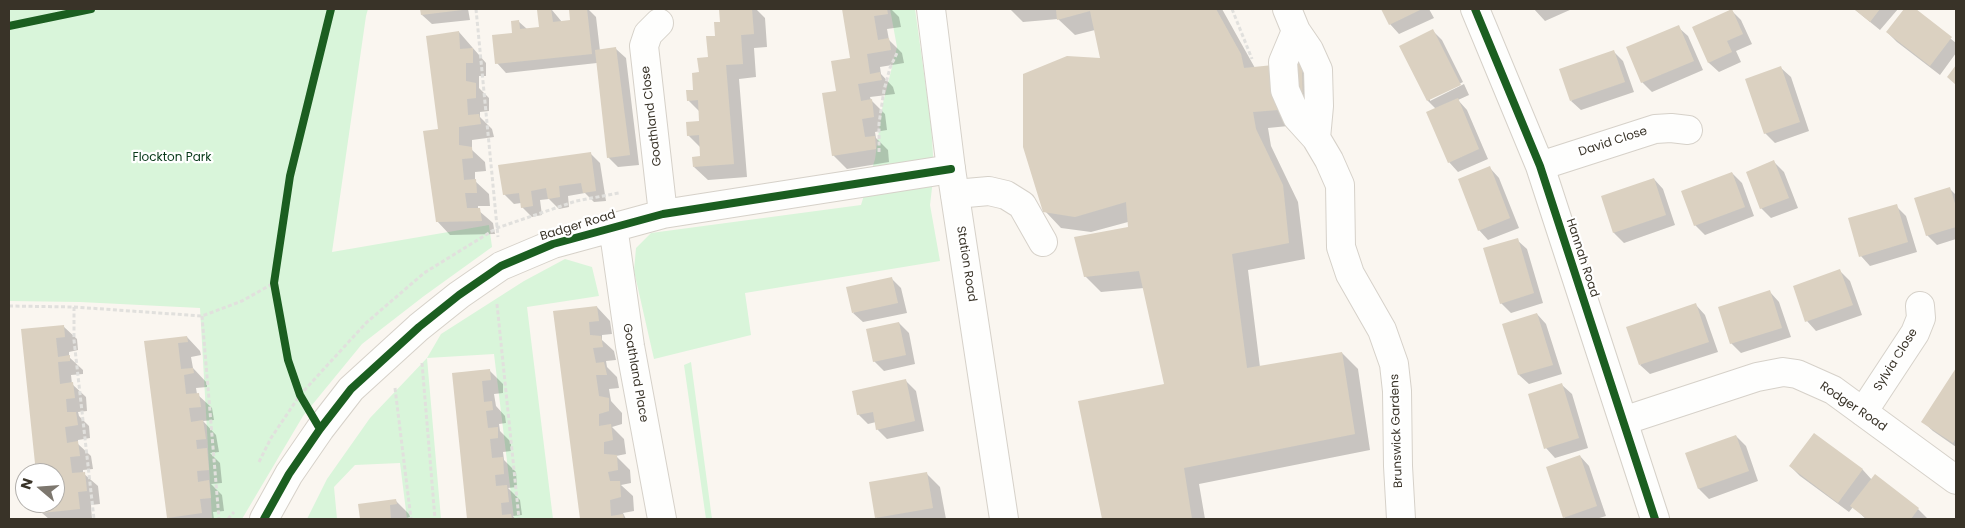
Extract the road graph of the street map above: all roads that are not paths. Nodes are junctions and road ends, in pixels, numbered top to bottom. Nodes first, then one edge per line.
1 (931, 9) edge
2 (1475, 9) edge
3 (1292, 20) edge
4 (659, 23) dead end
5 (1688, 130) dead end
6 (1540, 166) junction
7 (953, 181) junction
8 (663, 214) junction
9 (613, 226) junction
10 (1043, 242) dead end
11 (1920, 306) dead end
12 (1863, 412) junction
13 (1623, 421) junction
14 (1956, 480) edge
15 (264, 519) edge
16 (662, 519) edge
17 (1004, 519) edge
18 (1401, 519) edge
19 (1655, 519) edge

1 - 7 street, Station Road
2 - 6 street, Hannah Road
3 - 18 street, Brunswick Gardens
4 - 8 street, Goathland Close
5 - 6 street, David Close
6 - 13 street, Hannah Road
7 - 8 street, Badger Road
7 - 10 street, Badger Road
7 - 17 street, Station Road
8 - 9 street, Badger Road
9 - 15 street, Badger Road
9 - 16 street, Goathland Place
11 - 12 street, Sylvia Close
12 - 13 street, Rodger Road
12 - 14 street, Rodger Road
13 - 19 street, Hannah Road

